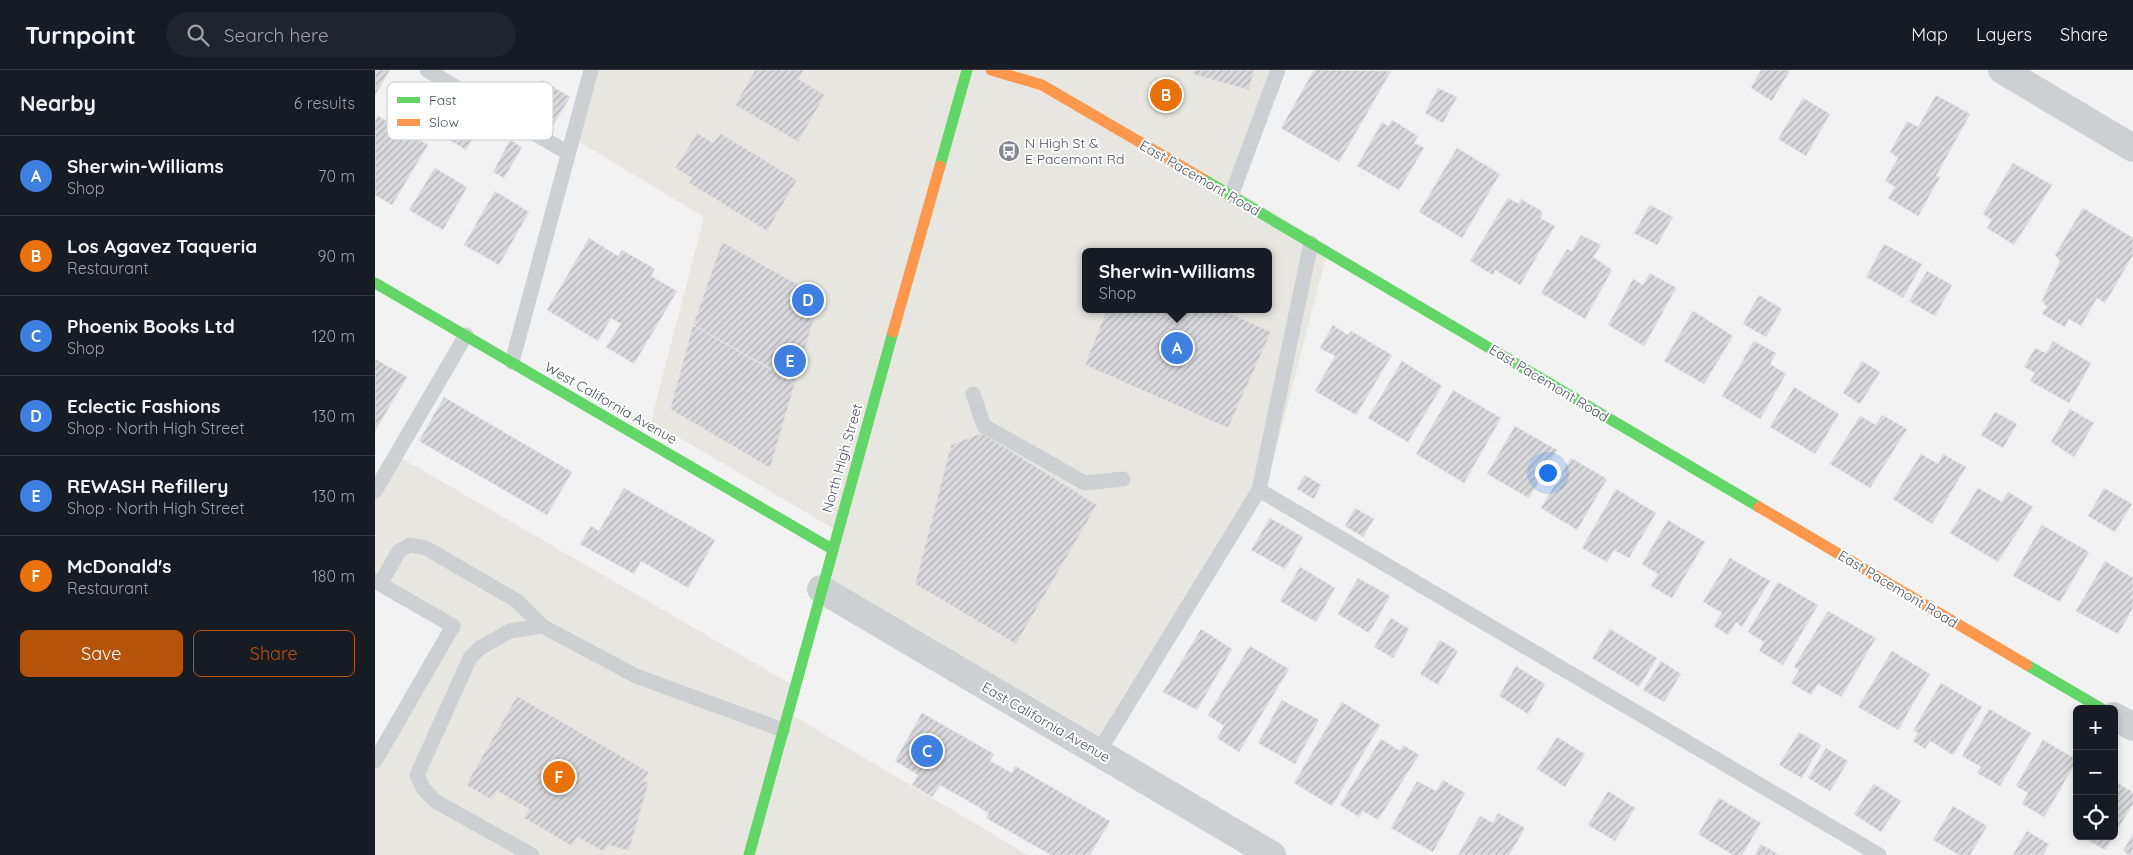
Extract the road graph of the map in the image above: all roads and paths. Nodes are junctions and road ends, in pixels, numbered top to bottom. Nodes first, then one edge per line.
1 (427, 70) edge
2 (591, 70) edge
3 (967, 70) edge
4 (991, 70) edge
5 (1278, 70) edge
6 (2002, 70) edge
7 (447, 82) edge
8 (546, 140) edge
9 (2133, 148) edge
10 (568, 153) junction
11 (1231, 196) junction
12 (1311, 243) junction
13 (375, 283) edge
14 (466, 336) junction
15 (512, 362) junction
16 (973, 394) dead end
17 (1123, 479) dead end
18 (1259, 490) junction
19 (375, 491) edge
20 (832, 549) junction
21 (377, 583) edge
22 (821, 589) junction
23 (542, 626) junction
24 (2095, 705) edge
25 (2118, 718) edge
26 (2133, 727) edge
27 (783, 730) junction
28 (1098, 752) junction
29 (375, 761) edge
30 (532, 855) edge
31 (749, 855) edge
32 (1272, 855) edge
33 (1879, 855) edge

1 - 7 lane
2 - 10 lane
3 - 20 street, North High Street
4 - 11 street, East Pacemont Road
5 - 11 lane
6 - 9 street
8 - 10 lane
10 - 15 lane
11 - 12 street, East Pacemont Road
12 - 18 lane
12 - 24 street, East Pacemont Road
13 - 14 street, West California Avenue
14 - 15 street, West California Avenue
14 - 19 lane
15 - 20 street, West California Avenue
16 - 17 lane
18 - 28 lane
18 - 33 lane
20 - 22 street, North High Street
21 - 23 lane
21 - 29 lane
22 - 27 street, North High Street
22 - 28 street, East California Avenue
23 - 27 lane
23 - 30 lane
25 - 26 street
27 - 31 street, North High Street
28 - 32 street, East California Avenue

